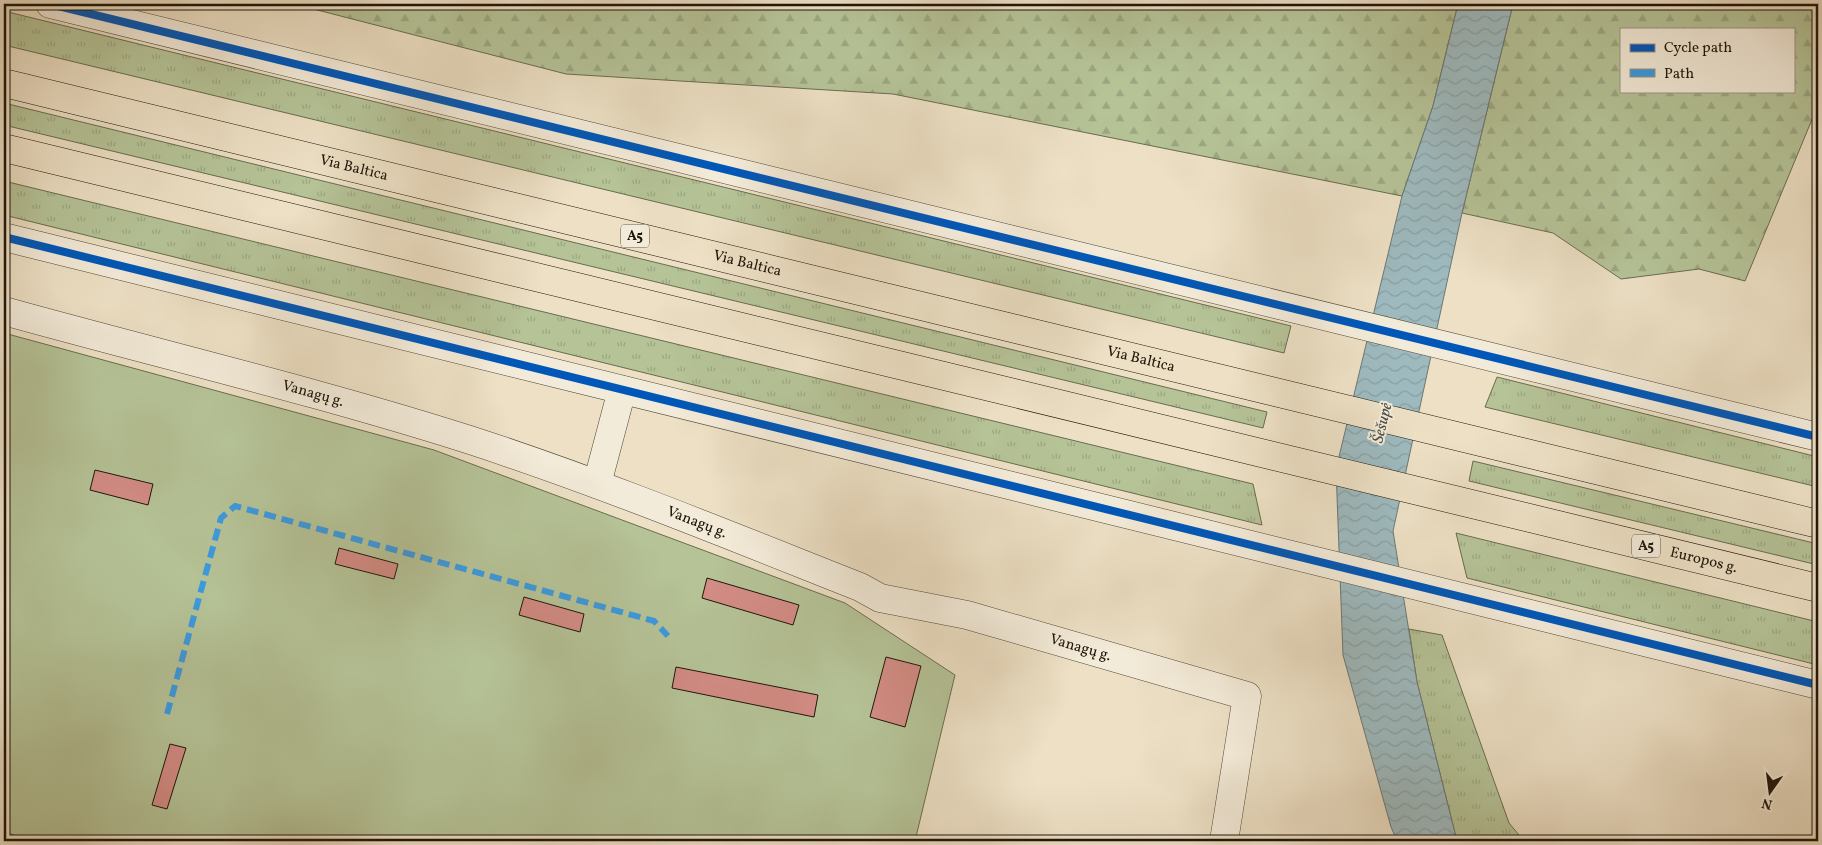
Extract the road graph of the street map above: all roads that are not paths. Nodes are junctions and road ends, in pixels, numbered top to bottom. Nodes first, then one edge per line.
1 (50, 4) edge
2 (4, 83) edge
3 (4, 148) edge
4 (4, 237) edge
5 (4, 311) edge
6 (622, 390) junction
7 (1818, 437) edge
8 (598, 484) junction
9 (1818, 524) edge
10 (1818, 588) edge
11 (1818, 685) edge
12 (1224, 841) edge

1 - 7 street
2 - 9 highway, Via Baltica / A5
3 - 10 highway, Europos g. / A5
4 - 6 street
5 - 8 street, Vanagų g.
6 - 8 street
6 - 11 street
8 - 12 street, Vanagų g.

